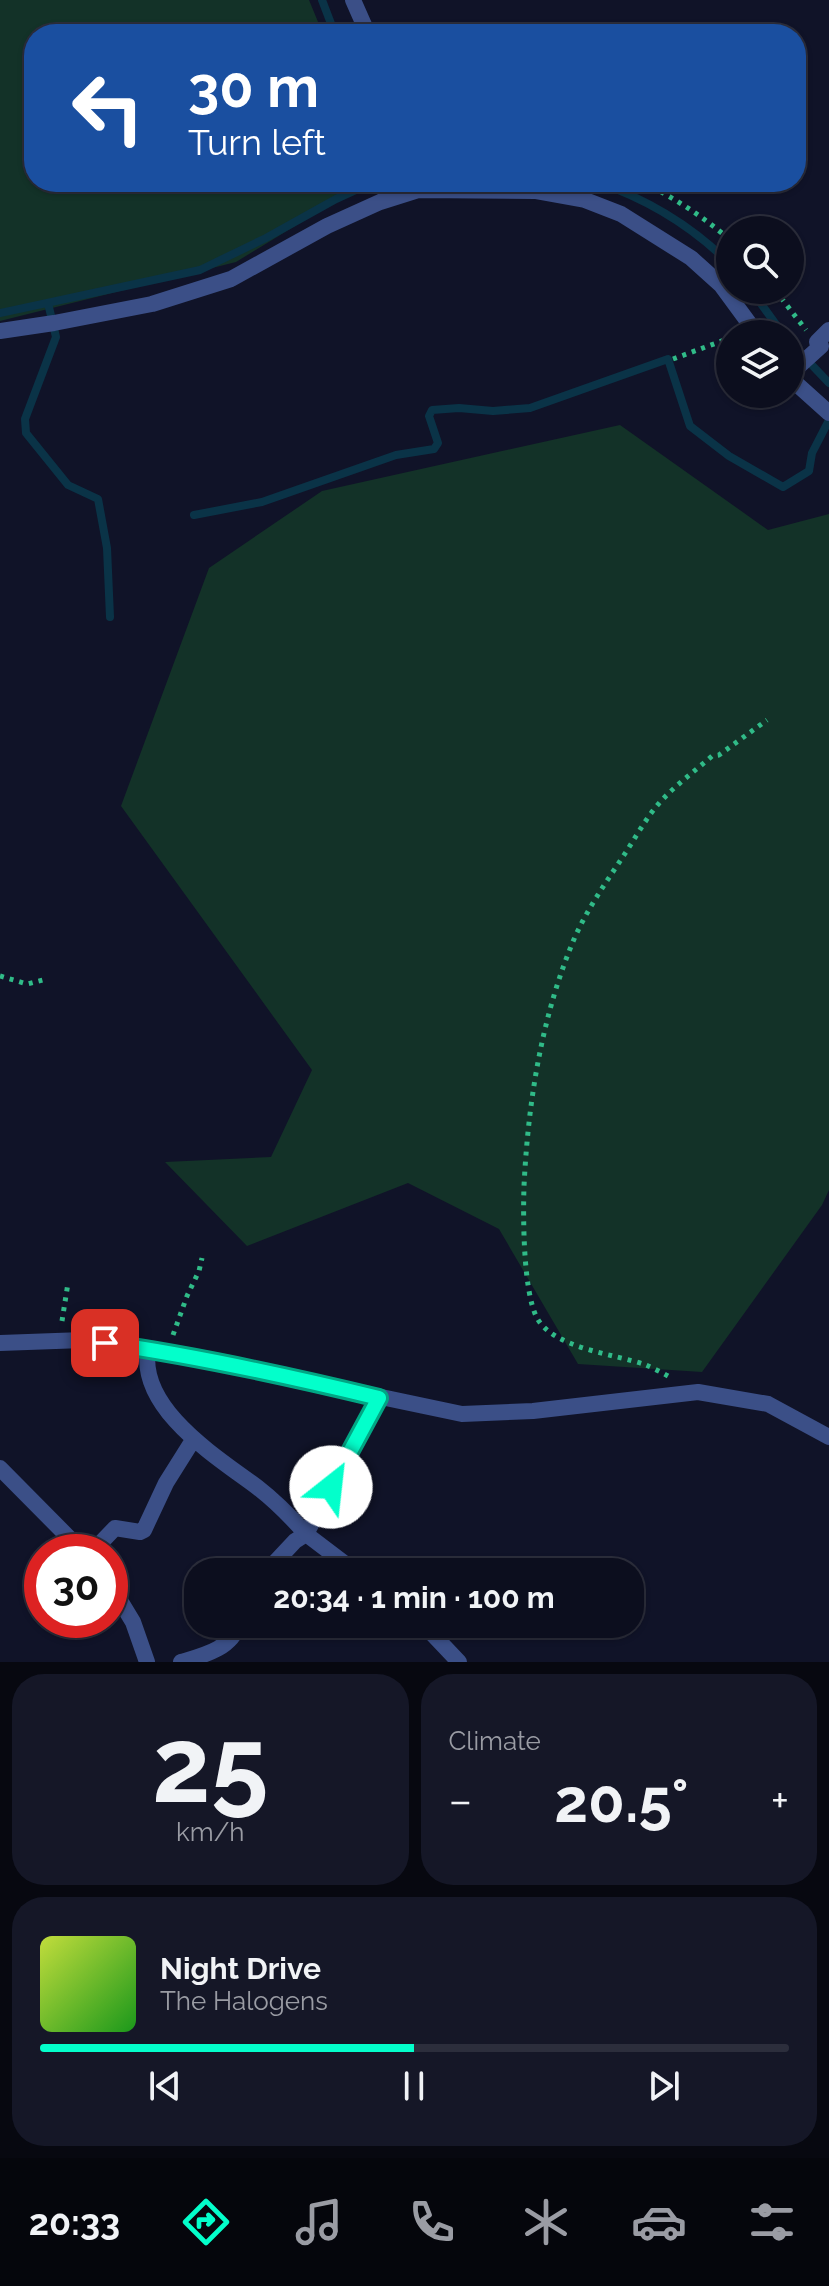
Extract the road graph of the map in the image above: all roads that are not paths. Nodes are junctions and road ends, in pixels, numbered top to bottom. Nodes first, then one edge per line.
1 (353, 0) edge
2 (364, 24) edge
3 (412, 192) edge
4 (541, 192) edge
5 (747, 320) edge
6 (829, 330) edge
7 (0, 331) edge
8 (804, 360) edge
9 (804, 389) edge
10 (829, 413) edge
11 (0, 1343) edge
12 (148, 1349) junction
13 (379, 1398) junction
14 (829, 1437) edge
15 (193, 1440) junction
16 (0, 1468) edge
17 (65, 1534) edge
18 (105, 1534) edge
19 (306, 1534) junction
20 (279, 1558) edge
21 (338, 1558) edge
22 (128, 1614) edge
23 (230, 1638) edge
24 (436, 1638) edge
25 (147, 1662) edge
26 (181, 1662) edge
27 (459, 1662) edge

1 - 2 street
3 - 7 street
4 - 5 street
6 - 8 street
9 - 10 street
11 - 12 street
12 - 13 street
12 - 15 street
13 - 14 street
13 - 19 street
15 - 18 street
15 - 19 street
16 - 17 street
19 - 20 street
19 - 21 street
22 - 25 street
23 - 26 street
24 - 27 street

